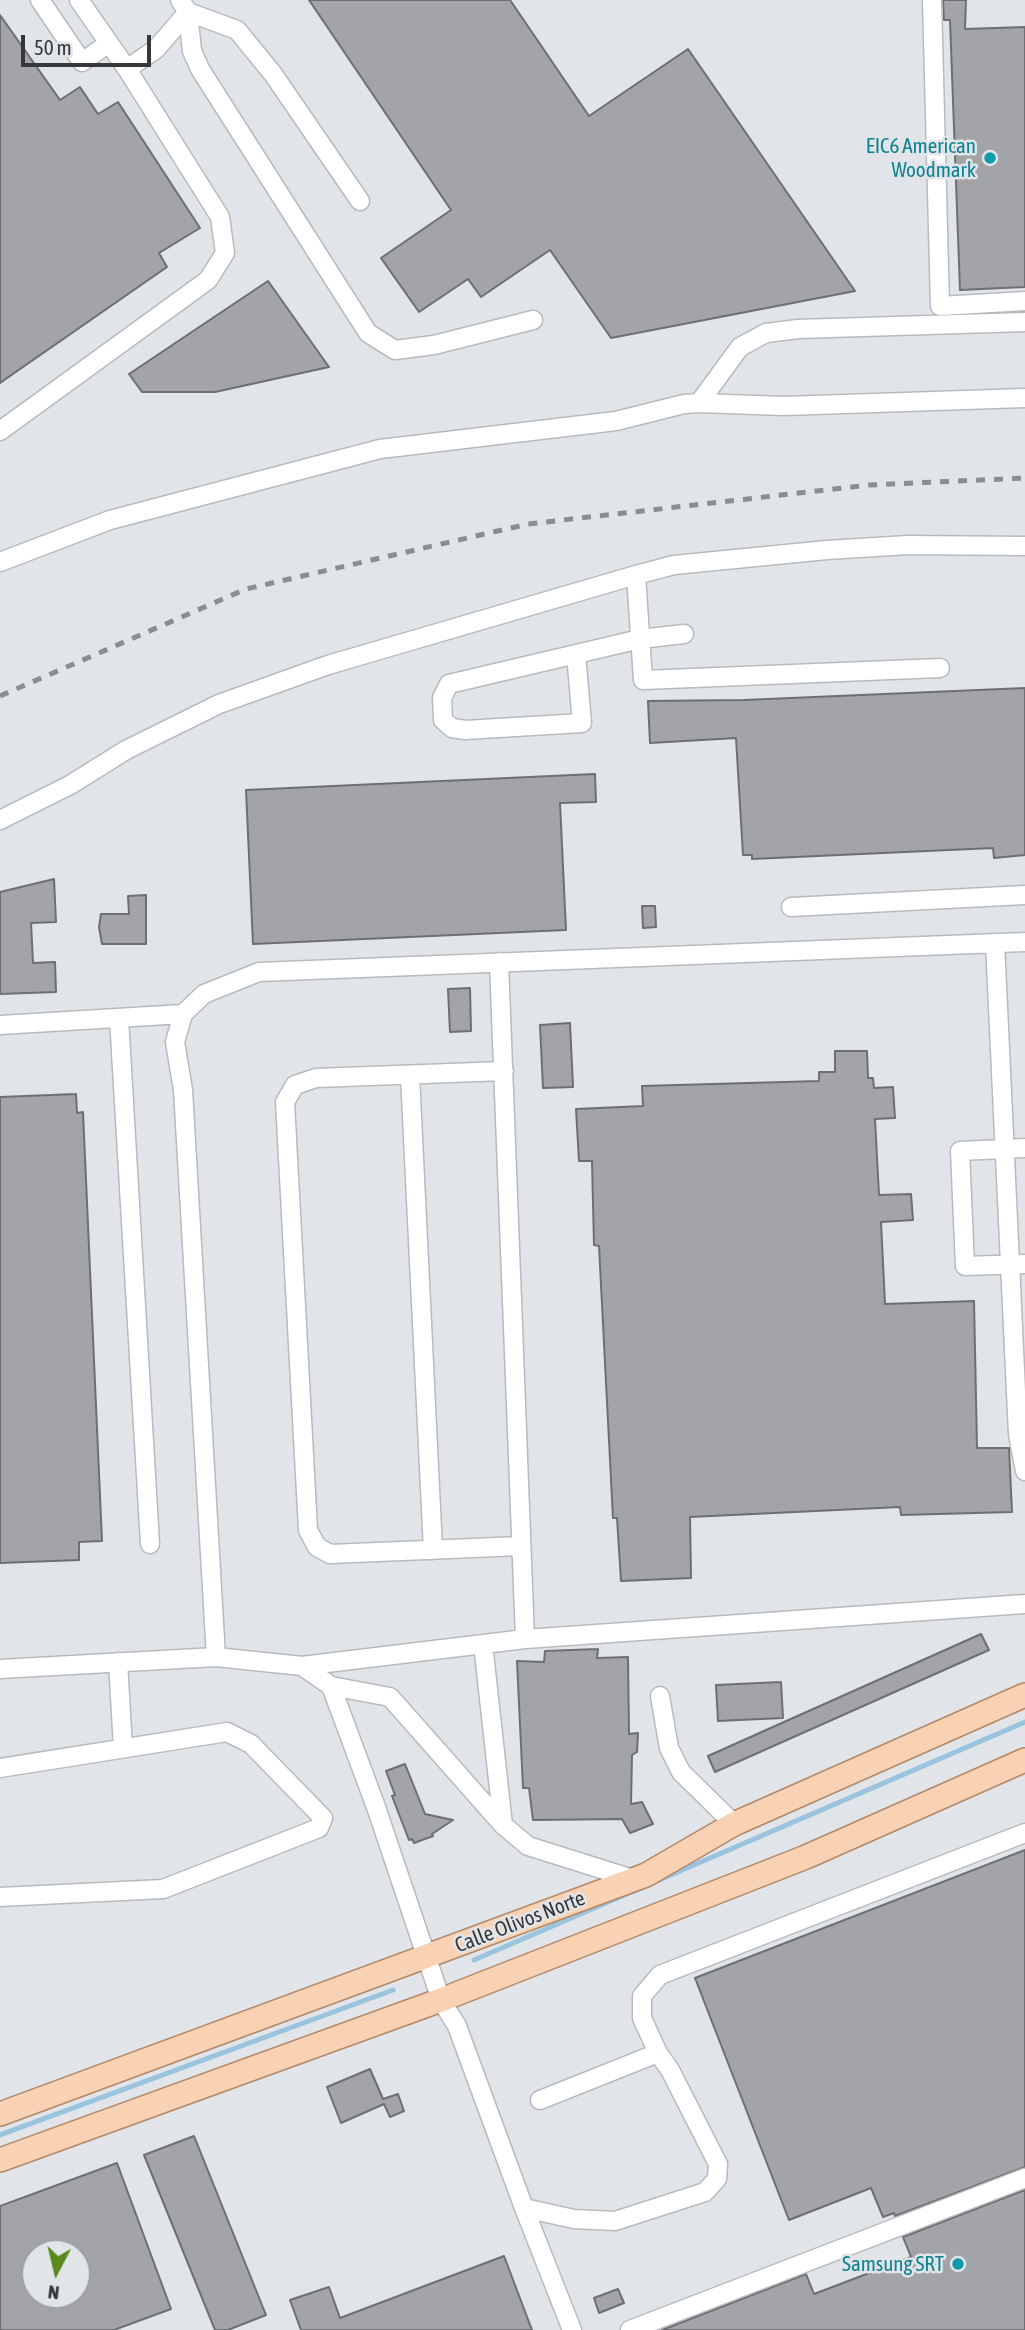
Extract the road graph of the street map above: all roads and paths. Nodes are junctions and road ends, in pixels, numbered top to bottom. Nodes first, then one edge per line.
1 (40, 0) edge
2 (79, 0) edge
3 (932, 0) edge
4 (184, 6) edge
5 (109, 43) junction
6 (127, 69) junction
7 (360, 201) dead end
8 (1025, 301) edge
9 (533, 320) dead end
10 (1025, 322) edge
11 (1025, 398) edge
12 (699, 402) junction
13 (0, 431) edge
14 (1025, 546) edge
15 (0, 562) edge
16 (636, 575) junction
17 (684, 634) dead end
18 (640, 639) junction
19 (576, 654) junction
20 (940, 668) dead end
21 (0, 820) edge
22 (1025, 895) edge
23 (791, 907) dead end
24 (1025, 942) edge
25 (995, 943) junction
26 (499, 962) junction
27 (183, 1014) junction
28 (119, 1018) junction
29 (0, 1025) edge
30 (503, 1071) junction
31 (410, 1074) junction
32 (1025, 1148) edge
33 (1005, 1149) junction
34 (1018, 1265) edge
35 (1025, 1471) edge
36 (150, 1544) dead end
37 (520, 1546) junction
38 (433, 1550) junction
39 (1025, 1604) edge
40 (525, 1639) junction
41 (483, 1644) junction
42 (216, 1657) junction
43 (118, 1662) junction
44 (302, 1666) junction
45 (0, 1669) edge
46 (331, 1686) junction
47 (1025, 1695) edge
48 (660, 1696) dead end
49 (123, 1748) junction
50 (1025, 1760) edge
51 (0, 1768) edge
52 (734, 1824) junction
53 (503, 1825) junction
54 (1025, 1833) edge
55 (633, 1879) junction
56 (0, 1897) edge
57 (428, 1957) junction
58 (441, 2000) junction
59 (658, 2053) junction
60 (540, 2100) dead end
61 (0, 2114) edge
62 (0, 2160) edge
63 (1025, 2178) edge
64 (524, 2208) junction
65 (572, 2330) edge
66 (630, 2330) edge

1 - 5 street
2 - 5 street
3 - 8 street
4 - 6 street
4 - 7 street
4 - 9 street
5 - 6 street
6 - 13 street
10 - 12 street
11 - 12 street
12 - 15 street
14 - 16 street
16 - 18 street
16 - 21 street
17 - 18 street
18 - 19 street
18 - 20 street
19 - 19 street
22 - 23 street
24 - 25 street
25 - 26 street
25 - 33 street
26 - 27 street
26 - 30 street
27 - 28 street
27 - 42 street
28 - 29 street
28 - 36 street
30 - 31 street
30 - 37 street
31 - 38 street
31 - 38 street
32 - 33 street
33 - 34 street
33 - 34 street
34 - 35 street
37 - 38 street
37 - 40 street
39 - 40 street
40 - 41 street
41 - 44 street
41 - 53 street
42 - 43 street
42 - 44 street
43 - 45 street
43 - 49 street
44 - 46 street
46 - 53 street
46 - 57 street
47 - 52 main road, Calle Olivos Norte
48 - 52 street
49 - 51 street
49 - 56 street
50 - 58 main road, Calle Olivos Norte
52 - 55 main road, Calle Olivos Norte
53 - 55 street
54 - 59 street
55 - 57 main road, Calle Olivos Norte
57 - 58 street
57 - 61 main road, Calle Olivos Norte
58 - 62 main road, Calle Olivos Norte
58 - 64 street
59 - 60 street
59 - 64 street
63 - 66 street
64 - 65 street

